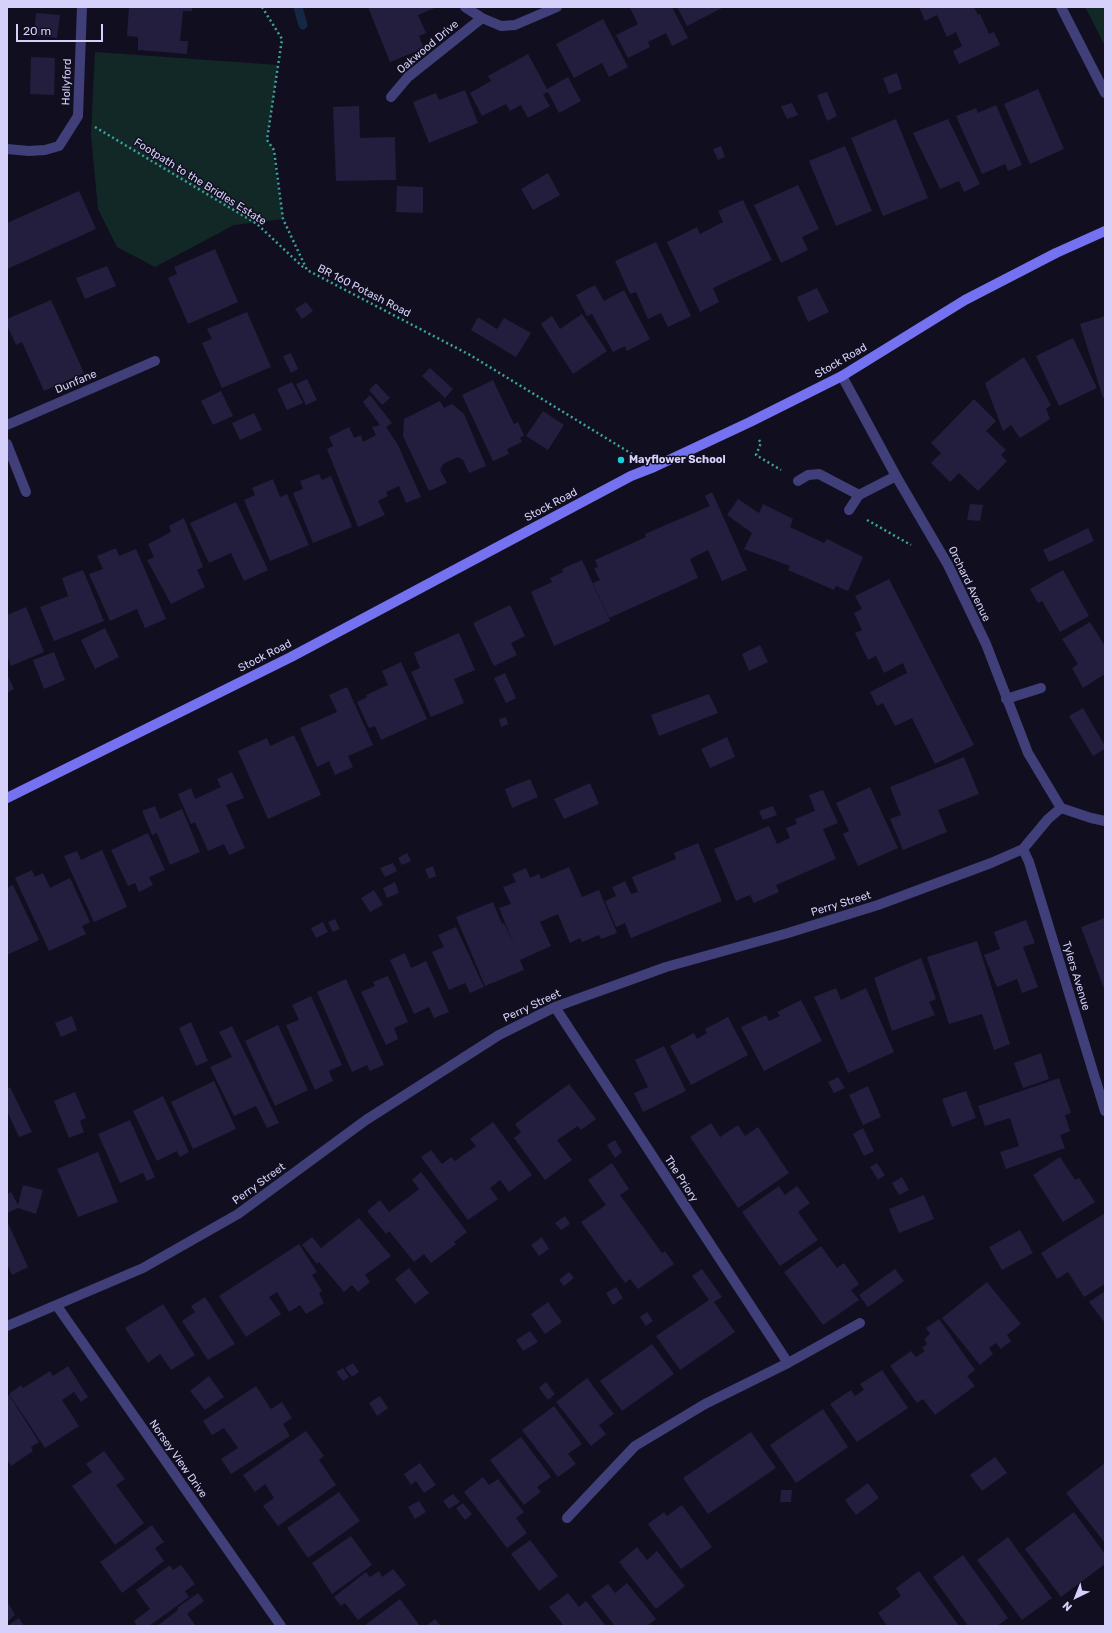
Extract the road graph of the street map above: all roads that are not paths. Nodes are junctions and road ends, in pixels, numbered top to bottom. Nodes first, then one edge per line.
1 (82, 7) edge
2 (465, 7) edge
3 (557, 7) edge
4 (1061, 7) edge
5 (482, 18) junction
6 (1105, 93) edge
7 (391, 97) dead end
8 (7, 149) edge
9 (1105, 231) edge
10 (155, 361) dead end
11 (842, 376) junction
12 (7, 425) edge
13 (7, 444) edge
14 (896, 476) junction
15 (798, 481) dead end
16 (26, 492) dead end
17 (859, 495) junction
18 (849, 510) dead end
19 (1040, 688) dead end
20 (1006, 699) junction
21 (7, 798) edge
22 (1061, 808) junction
23 (1105, 821) edge
24 (1023, 849) junction
25 (555, 1007) junction
26 (1105, 1111) edge
27 (57, 1306) junction
28 (860, 1324) dead end
29 (7, 1326) edge
30 (788, 1363) junction
31 (567, 1518) dead end
32 (281, 1626) edge

1 - 8 street, Hollyford
2 - 5 street, Oakwood Drive
3 - 5 street, Oakwood Drive
4 - 6 street
5 - 7 street, Oakwood Drive
9 - 11 main road, Stock Road
10 - 12 street, Dunfane
11 - 14 street, Orchard Avenue
11 - 21 main road, Stock Road
13 - 16 street
14 - 17 street
14 - 20 street, Orchard Avenue
15 - 17 street
17 - 18 street
19 - 20 street
20 - 22 street, Orchard Avenue
22 - 23 street
22 - 24 street, Perry Street
24 - 25 street, Perry Street
24 - 26 street, Tylers Avenue
25 - 27 street, Perry Street
25 - 30 street, The Priory
27 - 29 street, Perry Street
27 - 32 street, Norsey View Drive
28 - 30 street
30 - 31 street

